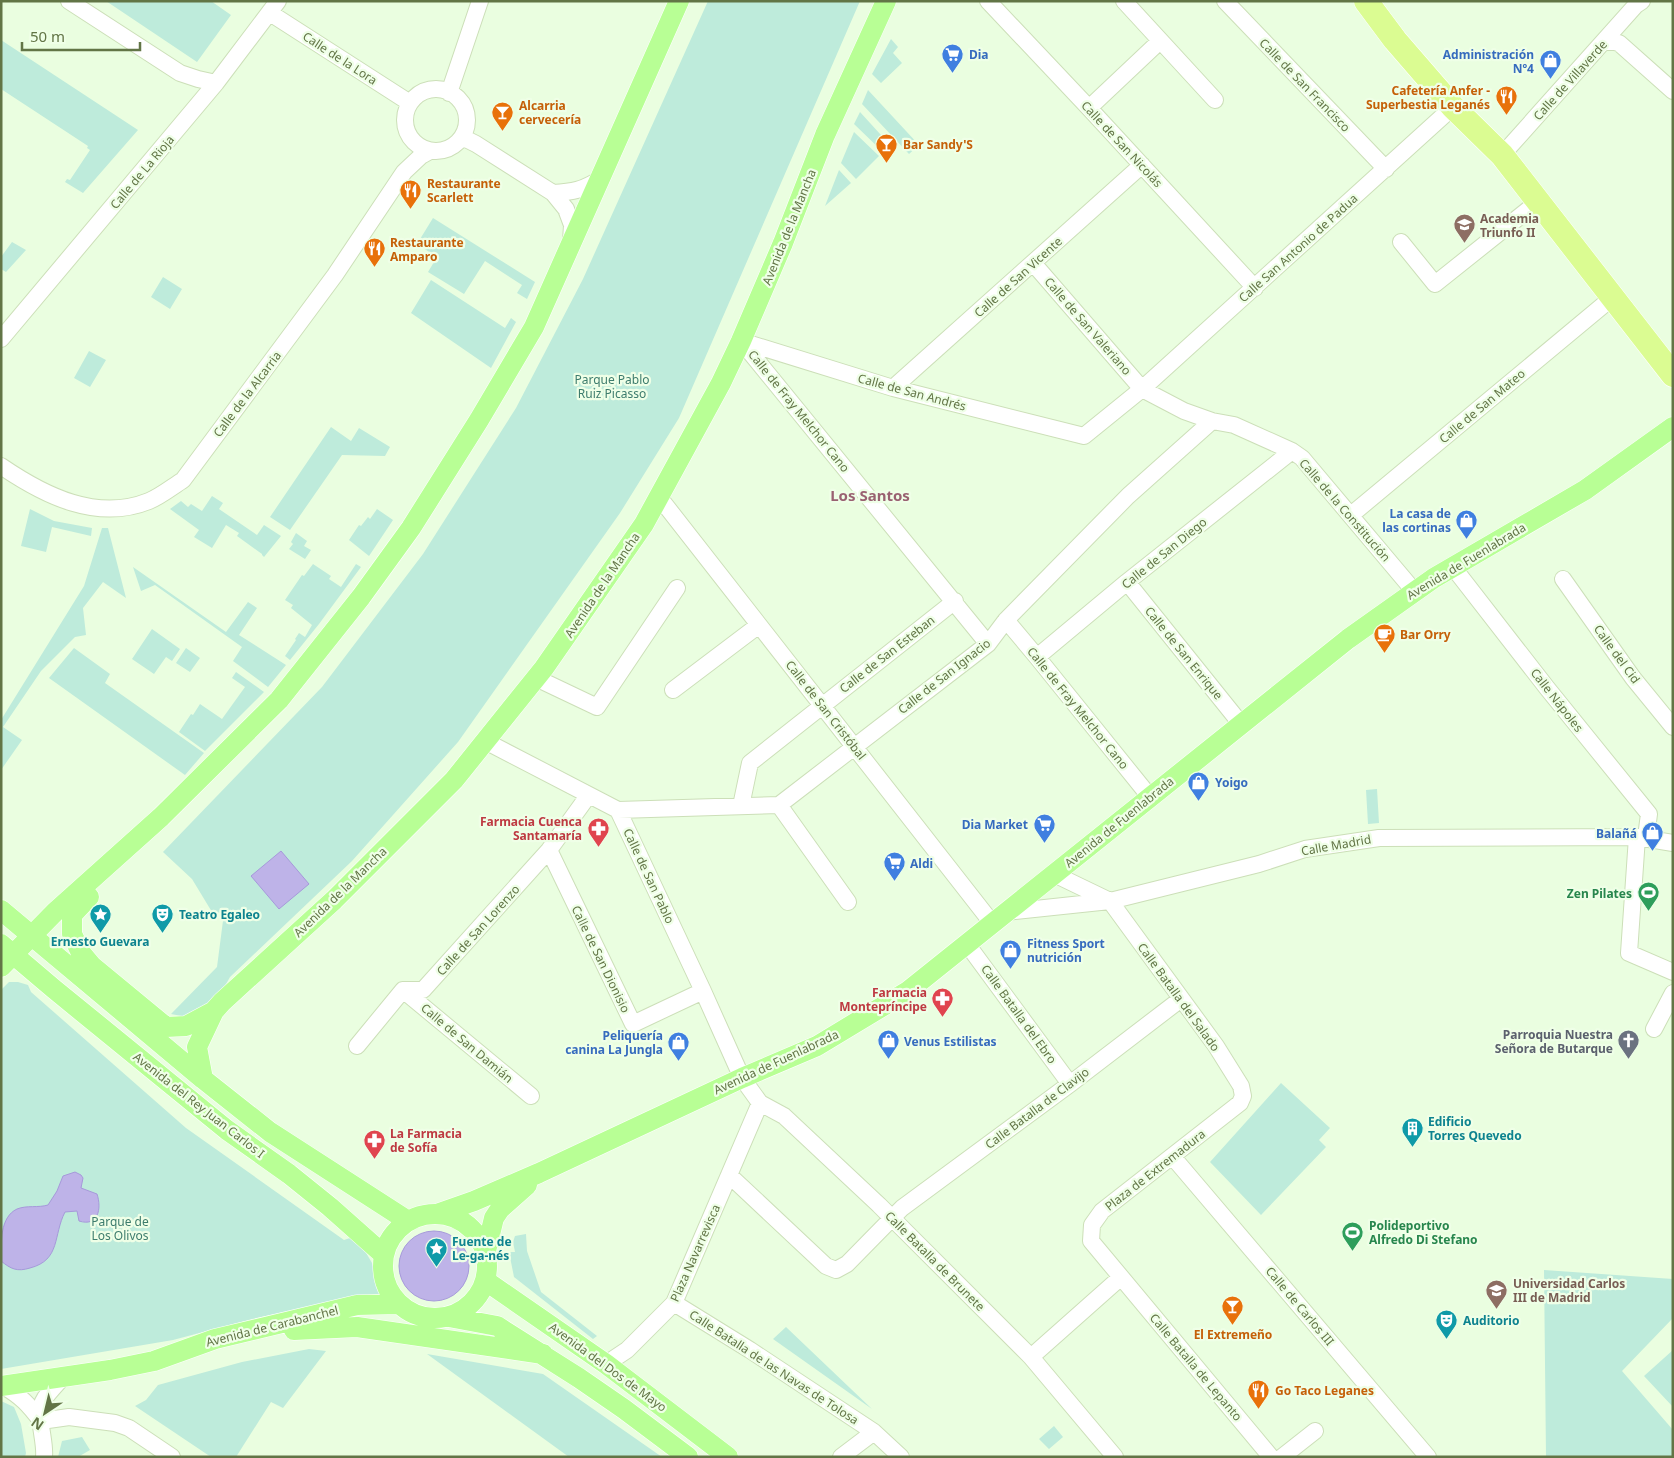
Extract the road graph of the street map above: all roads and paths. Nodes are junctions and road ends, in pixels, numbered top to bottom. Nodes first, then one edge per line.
1 (69, 1) edge
2 (480, 1) edge
3 (679, 1) edge
4 (886, 1) edge
5 (988, 1) edge
6 (1124, 1) edge
7 (1225, 1) edge
8 (1366, 1) edge
9 (1639, 3) edge
10 (274, 7) edge
11 (1160, 41) junction
12 (1603, 43) junction
13 (216, 84) junction
14 (1673, 91) edge
15 (449, 92) junction
16 (1215, 100) dead end
17 (410, 103) junction
18 (1453, 107) junction
19 (1089, 108) junction
20 (462, 137) junction
21 (430, 151) junction
22 (1502, 155) junction
23 (1142, 165) junction
24 (1386, 168) junction
25 (600, 179) junction
26 (553, 193) junction
27 (1539, 201) junction
28 (1401, 242) dead end
29 (570, 246) junction
30 (1033, 263) junction
31 (1255, 288) junction
32 (1613, 297) junction
33 (1, 339) edge
34 (742, 341) junction
35 (790, 356) junction
36 (1673, 375) edge
37 (774, 380) junction
38 (893, 388) junction
39 (1142, 389) junction
40 (1212, 421) junction
41 (1673, 427) edge
42 (1292, 451) junction
43 (1, 466) edge
44 (659, 497) junction
45 (1351, 515) junction
46 (1454, 567) junction
47 (1563, 578) dead end
48 (1127, 582) junction
49 (677, 588) dead end
50 (1414, 591) junction
51 (954, 601) junction
52 (1006, 620) junction
53 (759, 625) junction
54 (988, 644) junction
55 (1037, 657) junction
56 (536, 678) junction
57 (673, 690) dead end
58 (822, 705) junction
59 (1241, 724) junction
60 (1673, 727) edge
61 (485, 741) junction
62 (854, 746) junction
63 (588, 796) junction
64 (1150, 797) junction
65 (779, 805) junction
66 (742, 806) junction
67 (618, 810) junction
68 (160, 817) junction
69 (1642, 837) junction
70 (1673, 843) edge
71 (549, 850) junction
72 (1054, 874) junction
73 (1110, 901) junction
74 (848, 902) dead end
75 (1, 910) edge
76 (999, 918) junction
77 (32, 936) junction
78 (967, 944) junction
79 (5, 955) edge
80 (64, 964) junction
81 (1673, 972) edge
82 (403, 990) junction
83 (703, 991) junction
84 (1673, 993) edge
85 (1181, 999) junction
86 (214, 1011) junction
87 (1654, 1029) dead end
88 (357, 1046) dead end
89 (742, 1078) junction
90 (204, 1079) junction
91 (1070, 1084) junction
92 (531, 1096) dead end
93 (1243, 1096) joint
94 (760, 1103) junction
95 (1172, 1156) junction
96 (539, 1173) junction
97 (729, 1175) junction
98 (437, 1214) junction
99 (892, 1218) junction
100 (408, 1221) junction
101 (486, 1251) junction
102 (384, 1255) junction
103 (1120, 1278) junction
104 (486, 1281) junction
105 (674, 1303) junction
106 (398, 1304) junction
107 (449, 1317) junction
108 (215, 1339) junction
109 (543, 1354) junction
110 (1031, 1357) junction
111 (606, 1364) junction
112 (63, 1377) junction
113 (2, 1386) edge
114 (41, 1422) junction
115 (1315, 1431) dead end
116 (874, 1432) junction
117 (44, 1457) edge
118 (172, 1457) edge
119 (688, 1457) edge
120 (728, 1457) edge
121 (841, 1457) edge
122 (902, 1457) edge
123 (1115, 1457) edge
124 (1271, 1457) edge
125 (1282, 1457) edge
126 (1428, 1457) edge

1 - 13 street
2 - 15 street
3 - 25 main road
4 - 34 main road, Avenida de la Mancha
5 - 19 street, Calle de San Nicolás
6 - 11 street
7 - 24 street, Calle de San Francisco
8 - 18 highway
9 - 12 street, Calle de Villaverde
10 - 13 street, Calle de La Rioja
10 - 17 street, Calle de la Lora
11 - 16 street
11 - 19 street
12 - 14 street
12 - 22 street, Calle de Villaverde
13 - 33 street, Calle de La Rioja
15 - 17 street
15 - 20 street
17 - 21 street
18 - 22 highway
18 - 24 street, Calle San Antonio de Padua
19 - 23 street, Calle de San Nicolás
20 - 21 street
20 - 26 street
21 - 43 street, Calle de la Alcarria
22 - 27 highway
23 - 30 street, Calle de San Vicente
23 - 31 street, Calle de San Nicolás
24 - 31 street, Calle San Antonio de Padua
25 - 26 street
25 - 29 main road
26 - 29 street
27 - 28 street
27 - 32 highway
29 - 68 main road
30 - 38 street, Calle de San Vicente
30 - 39 street, Calle de San Valeriano
31 - 39 street, Calle San Antonio de Padua
32 - 36 highway
32 - 45 street, Calle de San Mateo
34 - 35 street, Calle de San Andrés
34 - 37 street, Calle de Fray Melchor Cano
34 - 44 main road, Avenida de la Mancha
35 - 37 street
35 - 38 street, Calle de San Andrés
37 - 51 street, Calle de Fray Melchor Cano
38 - 39 street, Calle de San Andrés
39 - 40 street, Calle de la Constitución
40 - 42 street, Calle de la Constitución
40 - 52 street, Calle de San Ignacio
41 - 46 main road, Avenida de Fuenlabrada
42 - 45 street, Calle de la Constitución
42 - 48 street, Calle de San Diego
44 - 53 street, Calle de San Cristóbal
44 - 56 main road, Avenida de la Mancha
45 - 50 street, Calle de la Constitución
46 - 50 main road, Avenida de Fuenlabrada
46 - 69 street, Calle Nápoles
47 - 60 street, Calle del Cid
48 - 55 street, Calle de San Diego
48 - 59 street, Calle de San Enrique
49 - 56 street
50 - 59 main road, Avenida de Fuenlabrada
51 - 54 street, Calle de Fray Melchor Cano
51 - 58 street, Calle de San Esteban
52 - 54 street, Calle de San Ignacio
52 - 55 street, Calle de Fray Melchor Cano
53 - 57 street
53 - 58 street, Calle de San Cristóbal
54 - 62 street, Calle de San Ignacio
55 - 64 street, Calle de Fray Melchor Cano
56 - 61 main road, Avenida de la Mancha
58 - 62 street, Calle de San Cristóbal
58 - 66 street, Calle de San Esteban
59 - 64 main road, Avenida de Fuenlabrada
61 - 63 street
61 - 86 main road, Avenida de la Mancha
62 - 65 street, Calle de San Ignacio
62 - 76 street, Calle de San Cristóbal
63 - 67 street
63 - 71 street, Calle de San Lorenzo
64 - 72 main road, Avenida de Fuenlabrada
65 - 66 street
65 - 74 street
66 - 67 street
67 - 83 street, Calle de San Pablo
68 - 77 main road
68 - 86 main road
69 - 70 street, Calle Madrid
69 - 73 street, Calle Madrid
69 - 81 street, Calle Nápoles
71 - 82 street, Calle de San Lorenzo
71 - 83 street, Calle de San Dionisio
72 - 73 street
72 - 76 main road, Avenida de Fuenlabrada
73 - 76 street, Calle Madrid
73 - 85 street, Calle Batalla del Salado
75 - 77 main road, Avenida del Rey Juan Carlos I
76 - 78 main road, Avenida de Fuenlabrada
77 - 79 main road
77 - 80 main road, Avenida del Rey Juan Carlos I
78 - 89 main road, Avenida de Fuenlabrada
78 - 91 street, Calle Batalla del Ebro
79 - 80 main road, Avenida del Rey Juan Carlos I
79 - 102 main road, Avenida del Rey Juan Carlos I
80 - 90 main road, Avenida del Rey Juan Carlos I
82 - 88 street
82 - 92 street, Calle de San Damián
83 - 89 street, Calle de San Pablo
84 - 87 street
85 - 91 street, Calle Batalla de Clavijo
85 - 93 street, Calle Batalla del Salado
86 - 90 main road, Avenida de la Mancha
89 - 94 street, Calle Batalla de Brunete
89 - 96 main road, Avenida de Fuenlabrada
90 - 100 main road, Avenida del Rey Juan Carlos I
91 - 99 street, Calle Batalla de Clavijo
93 - 95 street, Plaza de Extremadura
94 - 97 street, Plaza Navarrevisca
94 - 99 street, Calle Batalla de Brunete
95 - 103 street, Plaza de Extremadura
95 - 126 street, Calle de Carlos III
96 - 98 main road, Avenida de Fuenlabrada
96 - 101 main road, Avenida de Fuenlabrada
97 - 99 street
97 - 105 street, Plaza Navarrevisca
98 - 100 main road
98 - 101 main road
99 - 110 street, Calle Batalla de Brunete
100 - 102 main road
101 - 104 main road
102 - 106 main road
103 - 110 street
103 - 124 street, Calle Batalla de Lepanto
104 - 107 main road
104 - 111 main road, Avenida del Dos de Mayo
105 - 111 street, Plaza Navarrevisca
105 - 116 street, Calle Batalla de las Navas de Tolosa
106 - 107 main road
106 - 108 main road, Avenida de Carabanchel
107 - 109 main road, Avenida del Dos de Mayo
108 - 109 main road
108 - 112 main road, Avenida de Carabanchel
109 - 119 main road, Avenida del Dos de Mayo
110 - 123 street, Calle Batalla de Brunete
111 - 120 main road, Avenida del Dos de Mayo
112 - 113 main road, Avenida de Carabanchel
112 - 114 street
113 - 114 street
114 - 117 street
114 - 118 street
115 - 125 street
116 - 121 street, Calle Batalla de las Navas de Tolosa
116 - 122 street, Calle Batalla de las Navas de Tolosa

